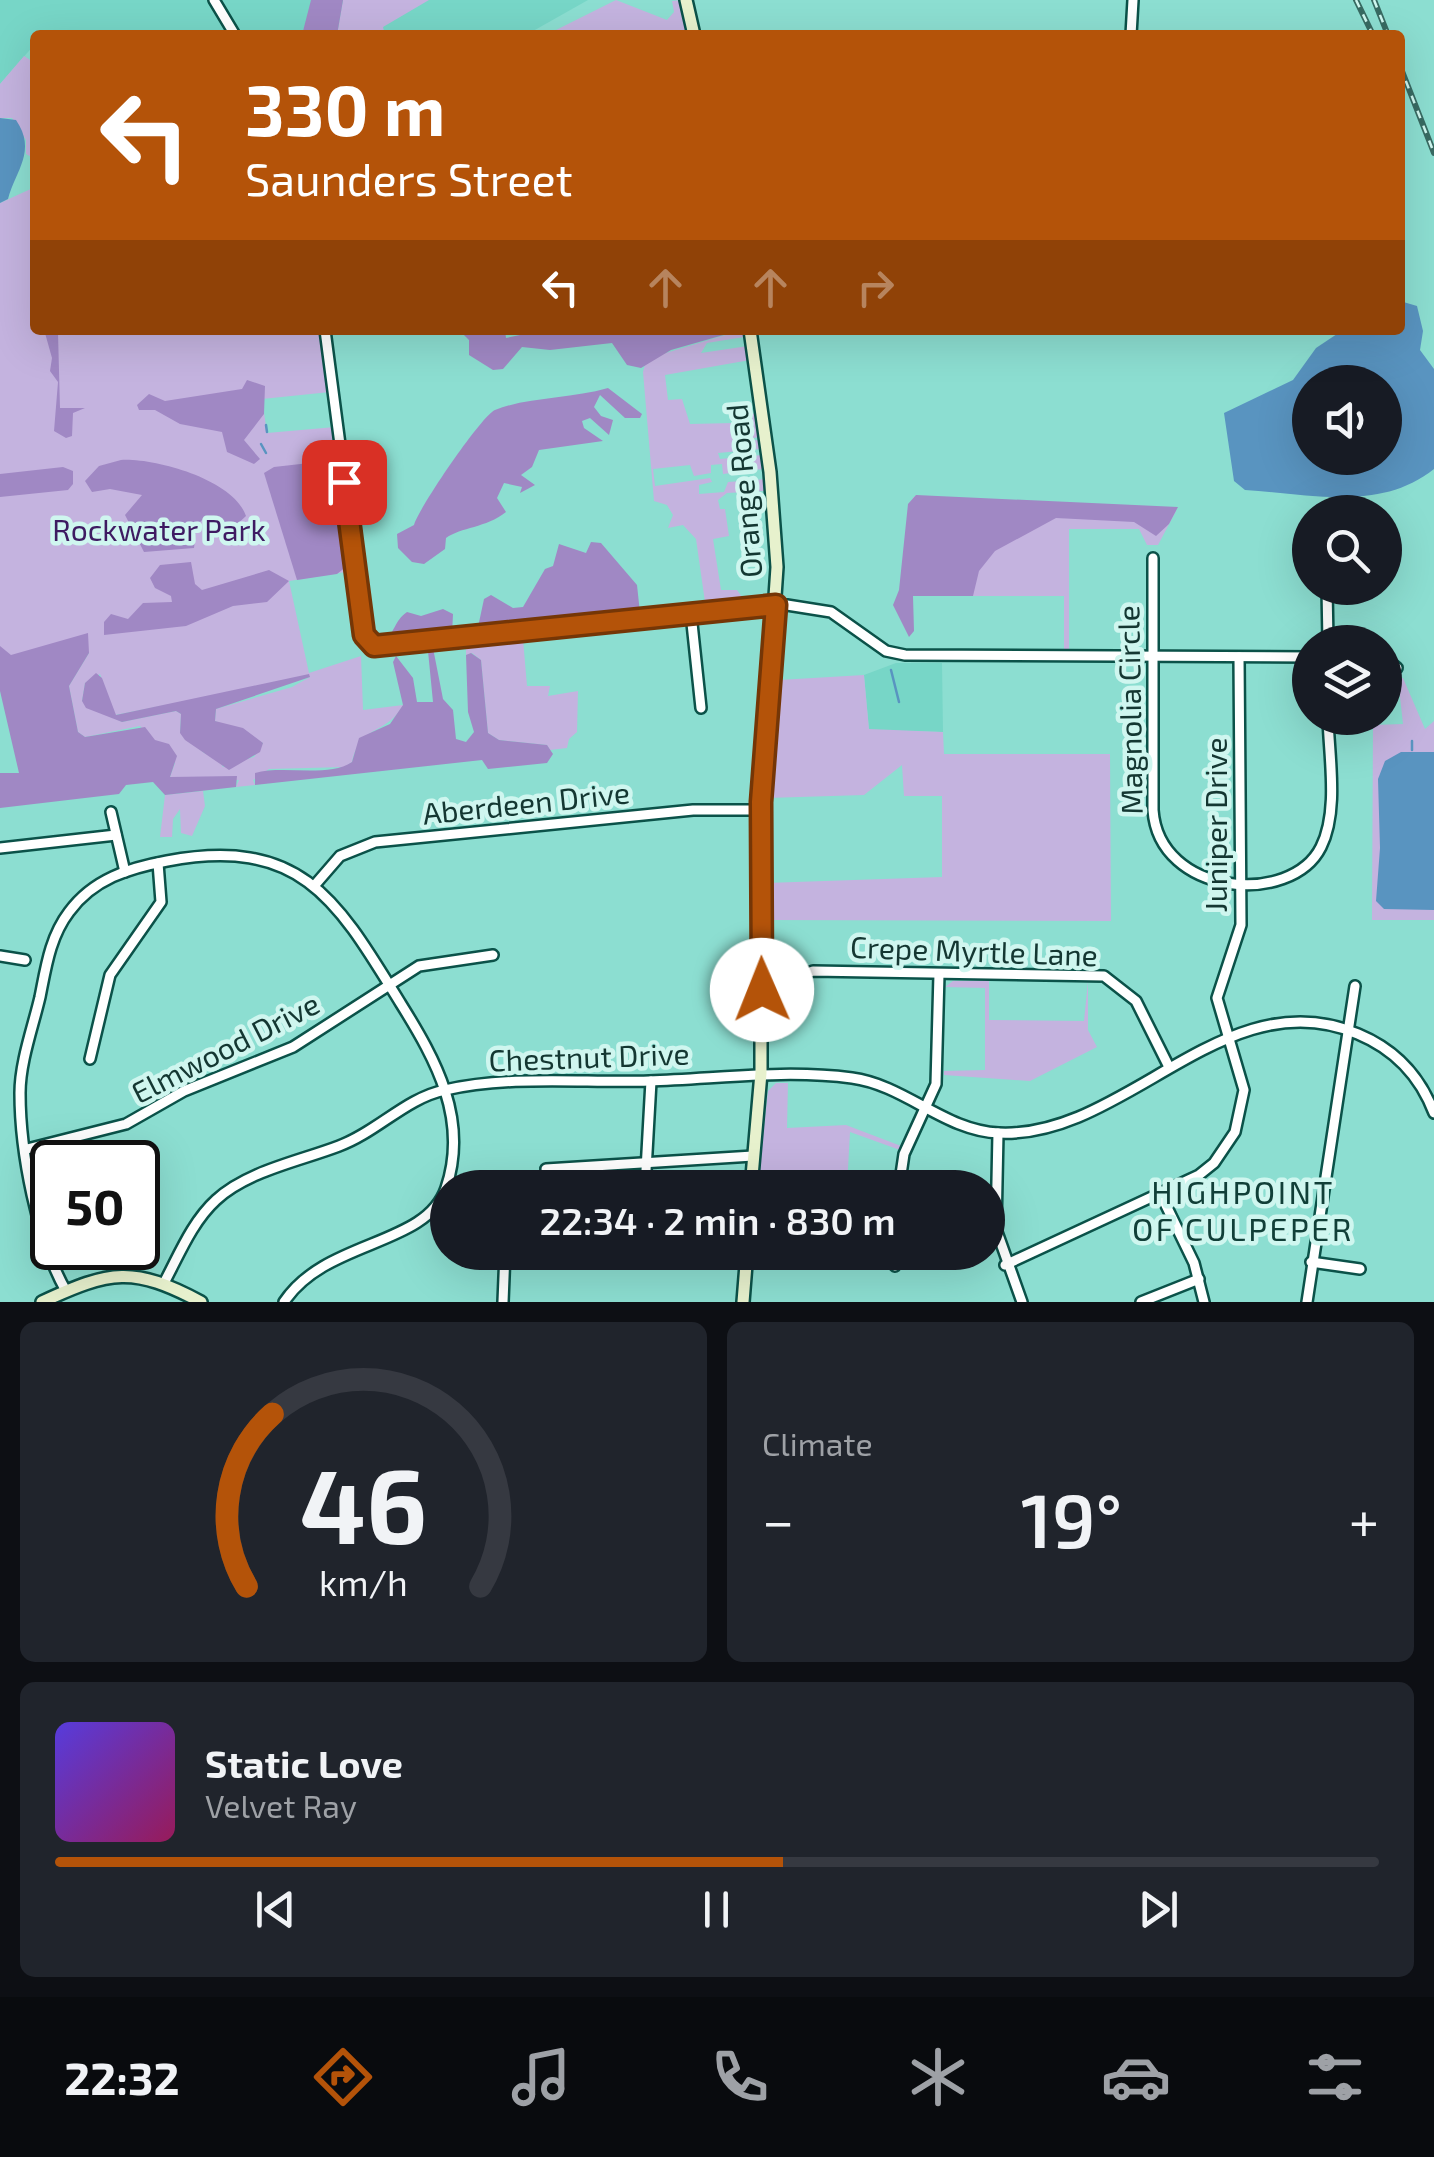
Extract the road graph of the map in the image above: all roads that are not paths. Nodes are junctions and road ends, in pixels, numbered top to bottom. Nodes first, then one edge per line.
1 (214, 0) edge
2 (686, 0) edge
3 (1133, 0) edge
4 (232, 30) edge
5 (693, 30) edge
6 (1131, 30) edge
7 (326, 335) edge
8 (751, 335) edge
9 (1153, 558) dead end
10 (776, 605) junction
11 (691, 614) junction
12 (1153, 655) junction
13 (1240, 657) junction
14 (1292, 657) edge
15 (702, 708) dead end
16 (1328, 735) edge
17 (761, 810) junction
18 (110, 812) dead end
19 (116, 835) junction
20 (0, 848) edge
21 (158, 863) junction
22 (125, 872) junction
23 (1241, 882) junction
24 (314, 886) junction
25 (493, 955) dead end
26 (0, 956) edge
27 (25, 960) dead end
28 (939, 974) junction
29 (789, 980) dead end
30 (389, 984) junction
31 (1355, 986) dead end
32 (1347, 1029) junction
33 (1229, 1038) junction
34 (90, 1060) dead end
35 (1169, 1067) junction
36 (761, 1074) junction
37 (650, 1081) junction
38 (447, 1090) junction
39 (924, 1107) junction
40 (1434, 1113) edge
41 (998, 1133) junction
42 (27, 1149) junction
43 (754, 1156) junction
44 (646, 1166) junction
45 (546, 1169) dead end
46 (646, 1170) edge
47 (753, 1170) edge
48 (901, 1170) edge
49 (997, 1170) edge
50 (1160, 1193) junction
51 (1311, 1262) junction
52 (1005, 1265) joint
53 (1360, 1269) dead end
54 (504, 1270) edge
55 (746, 1270) edge
56 (1199, 1279) junction
57 (164, 1283) junction
58 (66, 1291) junction
59 (42, 1302) edge
60 (201, 1302) edge
61 (284, 1302) edge
62 (502, 1302) edge
63 (744, 1302) edge
64 (1022, 1302) edge
65 (1141, 1302) edge
66 (1204, 1302) edge
67 (1307, 1302) edge

1 - 4 street
2 - 5 main road
3 - 6 street
7 - 11 street
8 - 10 main road, Orange Road
9 - 12 street, Magnolia Circle
10 - 11 street
10 - 12 street
10 - 17 main road, Orange Road
11 - 15 street
12 - 13 street
12 - 23 street, Magnolia Circle
13 - 14 street
13 - 23 street, Juniper Drive
16 - 23 street, Magnolia Circle
17 - 24 street, Aberdeen Drive
17 - 36 main road, Orange Road
18 - 19 street
19 - 20 street
19 - 22 street
21 - 22 street
21 - 24 street
21 - 34 street
22 - 42 street
23 - 33 street, Juniper Drive
24 - 30 street
25 - 30 street, Elmwood Drive
26 - 27 street
28 - 29 street, Crepe Myrtle Lane
28 - 35 street, Crepe Myrtle Lane
28 - 39 street
30 - 38 street
30 - 42 street, Elmwood Drive
31 - 32 street
32 - 33 street, Chestnut Drive
32 - 40 street, Chestnut Drive
32 - 51 street
33 - 35 street, Chestnut Drive
33 - 50 street, Juniper Drive
35 - 41 street, Chestnut Drive
36 - 37 street, Chestnut Drive
36 - 39 street, Chestnut Drive
36 - 43 main road, Orange Road
37 - 38 street, Chestnut Drive
37 - 44 street
38 - 57 street, Chestnut Drive
38 - 61 street
39 - 41 street, Chestnut Drive
39 - 48 street
41 - 49 street
42 - 58 street
43 - 44 street
43 - 47 main road, Orange Road
44 - 45 street
44 - 46 street
50 - 52 street, Juniper Drive
50 - 56 street
51 - 53 street
51 - 67 street
52 - 64 street
54 - 62 street
55 - 63 main road
56 - 65 street
56 - 66 street
57 - 58 main road
57 - 60 main road
58 - 59 main road

